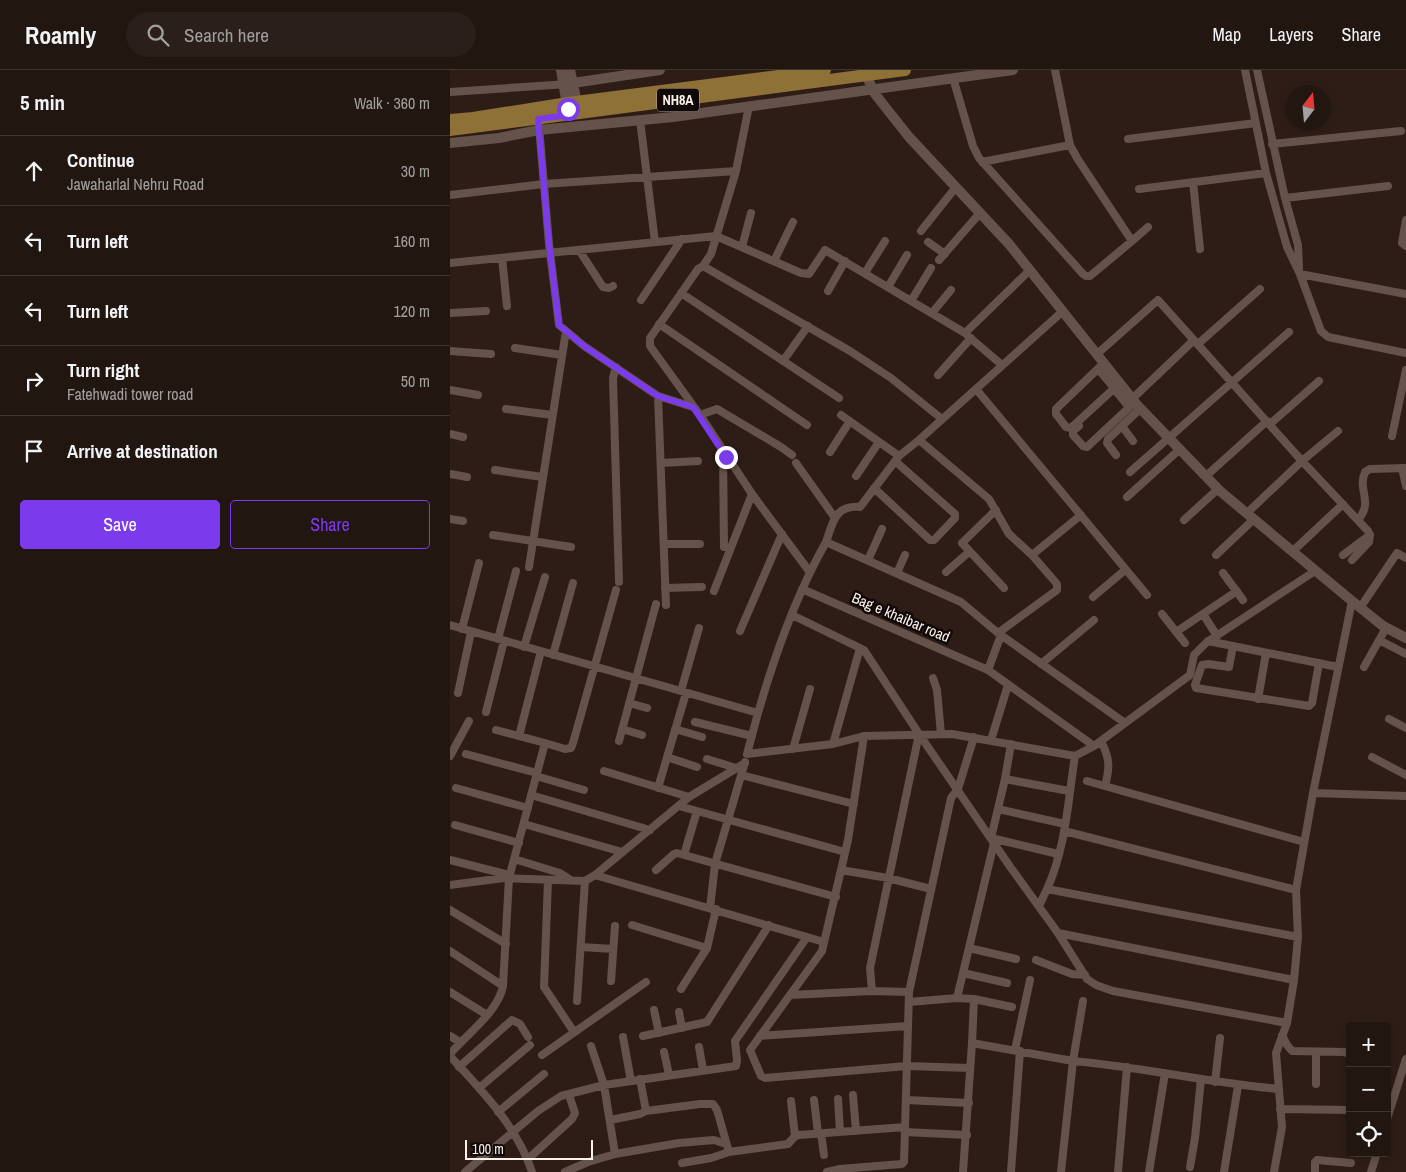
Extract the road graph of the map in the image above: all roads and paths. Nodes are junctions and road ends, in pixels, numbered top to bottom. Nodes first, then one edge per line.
1 (561, 70) edge
2 (570, 70) edge
3 (660, 70) edge
4 (825, 70) edge
5 (905, 70) edge
6 (1013, 70) edge
7 (1055, 70) edge
8 (1245, 70) edge
9 (1257, 70) edge
10 (800, 72) edge
11 (772, 73) edge
12 (866, 75) junction
13 (953, 78) junction
14 (568, 84) junction
15 (872, 88) junction
16 (450, 92) edge
17 (749, 106) junction
18 (574, 115) junction
19 (450, 120) edge
20 (640, 120) junction
21 (1256, 123) junction
22 (539, 125) junction
23 (450, 130) edge
24 (1401, 130) dead end
25 (1128, 139) dead end
26 (450, 143) edge
27 (1272, 144) junction
28 (1070, 145) junction
29 (982, 162) junction
30 (736, 171) junction
31 (1266, 174) junction
32 (648, 176) junction
33 (1193, 182) junction
34 (544, 184) junction
35 (1388, 186) dead end
36 (956, 187) junction
37 (1139, 189) dead end
38 (450, 195) edge
39 (1285, 198) junction
40 (752, 213) dead end
41 (980, 213) junction
42 (1406, 220) edge
43 (793, 222) dead end
44 (1148, 227) dead end
45 (922, 231) dead end
46 (716, 236) junction
47 (682, 240) junction
48 (885, 241) dead end
49 (1132, 241) junction
50 (655, 242) junction
51 (928, 242) dead end
52 (1406, 246) edge
53 (742, 247) junction
54 (1200, 249) dead end
55 (579, 250) junction
56 (550, 253) junction
57 (908, 255) dead end
58 (502, 258) junction
59 (774, 261) junction
60 (845, 261) junction
61 (450, 263) edge
62 (703, 266) junction
63 (931, 268) dead end
64 (1030, 270) junction
65 (866, 273) junction
66 (1300, 274) junction
67 (614, 286) dead end
68 (888, 287) junction
69 (1260, 289) dead end
70 (951, 290) dead end
71 (828, 291) dead end
72 (681, 293) junction
73 (1406, 294) edge
74 (641, 300) dead end
75 (912, 301) junction
76 (507, 306) dead end
77 (486, 311) dead end
78 (1063, 311) junction
79 (450, 313) edge
80 (932, 313) junction
81 (659, 324) junction
82 (808, 326) junction
83 (566, 331) junction
84 (1289, 332) dead end
85 (968, 335) junction
86 (1196, 342) junction
87 (515, 348) dead end
88 (450, 351) edge
89 (1406, 353) edge
90 (491, 354) dead end
91 (1097, 354) junction
92 (562, 355) junction
93 (783, 361) junction
94 (1002, 365) junction
95 (1101, 366) junction
96 (616, 367) junction
97 (1406, 370) edge
98 (938, 375) dead end
99 (1319, 381) dead end
100 (1232, 382) junction
101 (1117, 386) junction
102 (976, 389) junction
103 (450, 390) edge
104 (478, 394) dead end
105 (658, 396) junction
106 (839, 398) dead end
107 (1134, 404) junction
108 (693, 407) junction
109 (506, 408) dead end
110 (552, 415) junction
111 (700, 415) junction
112 (841, 415) dead end
113 (942, 419) junction
114 (850, 422) junction
115 (1268, 423) junction
116 (807, 426) dead end
117 (1122, 426) junction
118 (1338, 431) dead end
119 (450, 434) edge
120 (463, 436) dead end
121 (1392, 436) dead end
122 (1169, 438) junction
123 (918, 440) junction
124 (1133, 440) dead end
125 (879, 442) junction
126 (1180, 449) junction
127 (723, 451) junction
128 (830, 452) dead end
129 (792, 455) dead end
130 (1116, 455) dead end
131 (897, 459) junction
132 (698, 461) dead end
133 (1302, 461) junction
134 (661, 463) junction
135 (796, 463) dead end
136 (1404, 468) edge
137 (495, 470) dead end
138 (1130, 472) dead end
139 (450, 474) edge
140 (856, 476) dead end
141 (1206, 476) junction
142 (467, 477) dead end
143 (542, 477) junction
144 (1406, 486) edge
145 (874, 488) junction
146 (1218, 489) junction
147 (752, 494) junction
148 (1127, 497) dead end
149 (1343, 504) junction
150 (996, 510) junction
151 (1080, 515) junction
152 (1250, 516) junction
153 (835, 518) junction
154 (450, 519) edge
155 (1184, 520) dead end
156 (1358, 520) junction
157 (463, 521) dead end
158 (882, 529) dead end
159 (782, 534) junction
160 (493, 535) dead end
161 (1370, 535) junction
162 (534, 541) junction
163 (826, 542) junction
164 (664, 544) junction
165 (700, 544) dead end
166 (724, 546) dead end
167 (571, 547) dead end
168 (1406, 548) edge
169 (1293, 551) junction
170 (969, 552) junction
171 (1397, 553) junction
172 (905, 554) dead end
173 (1032, 555) junction
174 (1216, 555) dead end
175 (1343, 555) dead end
176 (1406, 558) edge
177 (868, 560) junction
178 (1352, 560) dead end
179 (479, 563) dead end
180 (529, 567) dead end
181 (1125, 570) junction
182 (516, 571) dead end
183 (809, 571) junction
184 (1315, 571) junction
185 (946, 572) dead end
186 (897, 573) junction
187 (1223, 573) dead end
188 (545, 577) dead end
189 (573, 583) dead end
190 (702, 587) dead end
191 (665, 588) junction
192 (1004, 588) dead end
193 (802, 589) junction
194 (714, 591) dead end
195 (1237, 591) junction
196 (1147, 595) dead end
197 (1093, 597) dead end
198 (1243, 600) dead end
199 (656, 604) dead end
200 (1356, 604) junction
201 (666, 605) dead end
202 (1162, 614) dead end
203 (1203, 614) junction
204 (792, 615) junction
205 (1094, 620) dead end
206 (450, 626) edge
207 (699, 628) dead end
208 (1386, 628) junction
209 (462, 629) junction
210 (740, 631) dead end
211 (471, 632) junction
212 (1176, 632) junction
213 (1000, 634) junction
214 (1217, 636) junction
215 (1406, 638) edge
216 (501, 640) junction
217 (1380, 640) junction
218 (1208, 641) junction
219 (1185, 643) dead end
220 (1233, 646) junction
221 (524, 647) junction
222 (860, 648) junction
223 (541, 652) junction
224 (1266, 652) junction
225 (1406, 654) edge
226 (554, 655) junction
227 (1319, 663) junction
228 (1041, 664) junction
229 (594, 667) junction
230 (1338, 667) junction
231 (1364, 667) dead end
232 (988, 670) junction
233 (932, 678) dead end
234 (635, 679) junction
235 (1008, 684) junction
236 (810, 689) dead end
237 (683, 692) junction
238 (458, 693) dead end
239 (1258, 699) junction
240 (629, 702) junction
241 (647, 708) dead end
242 (486, 712) dead end
243 (758, 713) junction
244 (1389, 719) dead end
245 (469, 721) dead end
246 (695, 722) dead end
247 (1125, 724) junction
248 (675, 728) junction
249 (1406, 728) edge
250 (622, 729) junction
251 (496, 730) dead end
252 (919, 734) junction
253 (941, 734) junction
254 (642, 735) dead end
255 (519, 736) junction
256 (752, 736) junction
257 (864, 736) junction
258 (702, 737) dead end
259 (974, 737) junction
260 (991, 740) junction
261 (618, 741) dead end
262 (1101, 741) junction
263 (545, 743) junction
264 (833, 744) junction
265 (1011, 744) junction
266 (1094, 746) junction
267 (793, 749) junction
268 (466, 754) dead end
269 (747, 754) junction
270 (450, 756) edge
271 (1074, 756) junction
272 (667, 757) junction
273 (1372, 757) dead end
274 (707, 759) dead end
275 (745, 763) junction
276 (697, 767) dead end
277 (736, 768) junction
278 (604, 771) dead end
279 (536, 775) junction
280 (741, 775) junction
281 (1406, 776) edge
282 (1005, 778) junction
283 (1087, 781) dead end
284 (1105, 786) junction
285 (456, 788) dead end
286 (658, 788) junction
287 (958, 789) junction
288 (584, 790) dead end
289 (1069, 792) junction
290 (1313, 793) junction
291 (531, 794) junction
292 (1406, 796) edge
293 (689, 797) junction
294 (854, 804) junction
295 (679, 806) junction
296 (528, 808) junction
297 (998, 809) junction
298 (697, 811) junction
299 (728, 820) junction
300 (524, 824) junction
301 (455, 825) dead end
302 (1064, 828) junction
303 (650, 830) junction
304 (993, 840) junction
305 (1304, 842) junction
306 (519, 843) junction
307 (622, 852) junction
308 (845, 852) junction
309 (1058, 854) junction
310 (684, 855) junction
311 (514, 859) junction
312 (450, 860) edge
313 (715, 864) junction
314 (656, 870) dead end
315 (841, 870) junction
316 (595, 875) junction
317 (509, 877) junction
318 (888, 878) junction
319 (548, 880) junction
320 (571, 880) junction
321 (585, 881) junction
322 (450, 884) edge
323 (931, 889) junction
324 (1047, 889) junction
325 (1296, 890) junction
326 (836, 897) junction
327 (1039, 906) junction
328 (713, 909) junction
329 (450, 910) edge
330 (632, 925) dead end
331 (769, 925) junction
332 (615, 926) dead end
333 (1058, 933) junction
334 (808, 937) junction
335 (1298, 937) junction
336 (824, 942) junction
337 (506, 944) junction
338 (581, 947) junction
339 (707, 948) junction
340 (969, 948) junction
341 (613, 949) junction
342 (450, 951) edge
343 (1016, 959) dead end
344 (1036, 960) dead end
345 (963, 973) junction
346 (1084, 975) junction
347 (611, 980) dead end
348 (1030, 980) dead end
349 (1294, 980) junction
350 (646, 982) dead end
351 (1007, 984) dead end
352 (503, 986) junction
353 (680, 989) dead end
354 (872, 991) junction
355 (450, 992) edge
356 (909, 992) junction
357 (790, 995) junction
358 (957, 998) junction
359 (974, 999) junction
360 (577, 1001) dead end
361 (1083, 1001) dead end
362 (909, 1002) junction
363 (1012, 1007) dead end
364 (654, 1010) dead end
365 (679, 1012) dead end
366 (487, 1015) junction
367 (1287, 1023) junction
368 (908, 1026) junction
369 (682, 1028) junction
370 (574, 1032) junction
371 (659, 1033) junction
372 (1282, 1035) junction
373 (450, 1036) edge
374 (643, 1036) dead end
375 (760, 1036) junction
376 (623, 1037) dead end
377 (1220, 1038) dead end
378 (460, 1042) junction
379 (972, 1043) junction
380 (592, 1046) dead end
381 (699, 1048) dead end
382 (1017, 1050) junction
383 (664, 1052) dead end
384 (1316, 1052) junction
385 (1346, 1053) edge
386 (542, 1054) dead end
387 (450, 1055) edge
388 (1406, 1059) edge
389 (1074, 1061) junction
390 (907, 1066) junction
391 (459, 1067) junction
392 (1127, 1067) junction
393 (970, 1068) junction
394 (703, 1070) junction
395 (1165, 1073) junction
396 (544, 1074) dead end
397 (669, 1075) junction
398 (640, 1079) junction
399 (1201, 1079) junction
400 (631, 1081) junction
401 (1216, 1082) junction
402 (1316, 1084) dead end
403 (604, 1085) junction
404 (1238, 1086) junction
405 (478, 1088) junction
406 (1279, 1089) junction
407 (570, 1095) junction
408 (853, 1095) dead end
409 (838, 1099) dead end
410 (814, 1100) dead end
411 (906, 1100) junction
412 (791, 1101) dead end
413 (969, 1103) junction
414 (1280, 1109) junction
415 (1346, 1110) edge
416 (646, 1111) junction
417 (498, 1112) junction
418 (1389, 1112) edge
419 (610, 1120) junction
420 (905, 1130) junction
421 (513, 1131) junction
422 (856, 1131) junction
423 (840, 1132) junction
424 (820, 1133) junction
425 (967, 1135) junction
426 (795, 1136) junction
427 (726, 1144) junction
428 (729, 1152) junction
429 (615, 1154) junction
430 (824, 1155) dead end
431 (1376, 1157) edge
432 (528, 1160) junction
433 (682, 1163) dead end
434 (1351, 1164) dead end
435 (1190, 1167) dead end
436 (465, 1172) edge
437 (532, 1172) edge
438 (565, 1172) edge
439 (827, 1172) edge
440 (964, 1172) edge
441 (1011, 1172) edge
442 (1061, 1172) edge
443 (1118, 1172) edge
444 (1149, 1172) edge
445 (1224, 1172) edge
446 (1274, 1172) edge
447 (1315, 1172) edge
448 (1371, 1172) edge

1 - 14 street
2 - 14 street
3 - 14 street
4 - 10 main road, NH8A
5 - 12 main road, NH8A
6 - 13 street
7 - 28 street
8 - 21 street
9 - 27 street
10 - 11 main road, NH8A
11 - 18 main road, NH8A
12 - 15 street
12 - 18 main road, NH8A
13 - 15 street
13 - 29 street
14 - 16 street
14 - 18 street
15 - 17 street
15 - 36 street
17 - 20 street
17 - 30 street
18 - 19 main road, NH8A
18 - 20 street
18 - 22 main road, NH8A
20 - 32 street
21 - 25 street
21 - 31 street
22 - 23 main road, NH8A
22 - 26 street
22 - 34 street
24 - 27 street
27 - 39 street
28 - 29 street
28 - 49 street
29 - 49 street
30 - 32 street
30 - 46 street
31 - 33 street
31 - 66 street
32 - 34 street
32 - 50 street
33 - 37 street
33 - 54 street
34 - 38 street
34 - 56 street
35 - 39 street
36 - 41 street
36 - 45 street
39 - 66 street
40 - 53 street
41 - 51 street
41 - 64 street
42 - 52 street
43 - 59 street
44 - 49 street
46 - 47 street
46 - 53 street
46 - 62 street
47 - 50 street
47 - 74 street
48 - 65 street
50 - 55 street
53 - 59 street
55 - 56 street
55 - 67 street
56 - 58 street
56 - 83 street
57 - 68 street
58 - 61 street
58 - 76 street
59 - 60 street
60 - 65 street
60 - 71 street
62 - 72 street
62 - 82 street
63 - 75 street
64 - 78 street
64 - 85 street
65 - 68 street
66 - 73 street
66 - 89 street
68 - 75 street
69 - 86 street
70 - 80 street
72 - 81 street
72 - 93 street
75 - 80 street
77 - 79 street
78 - 91 street
78 - 94 street
80 - 85 street
81 - 108 street
81 - 116 street
82 - 93 street
82 - 113 street
83 - 92 street
83 - 96 street
84 - 100 street
85 - 94 street
85 - 98 street
86 - 91 street
86 - 100 street
86 - 107 street
87 - 92 street
88 - 90 street
91 - 95 street
92 - 110 street
93 - 106 street
94 - 102 street
95 - 101 street
95 - 101 street
96 - 105 street
96 - 229 street
97 - 121 street
99 - 115 street
100 - 115 street
100 - 122 street
101 - 107 street
101 - 107 street
102 - 113 street
102 - 151 street
103 - 104 street
105 - 108 street
105 - 134 street
107 - 117 street
107 - 122 street
108 - 111 street
109 - 110 street
110 - 143 street
111 - 127 street
111 - 129 street
112 - 114 street
113 - 123 street
114 - 125 street
114 - 128 street
115 - 133 street
115 - 141 street
117 - 124 street
117 - 130 street
118 - 133 street
119 - 120 street
122 - 126 street
122 - 138 street
123 - 131 street
123 - 150 street
125 - 131 street
125 - 140 street
126 - 141 street
126 - 148 street
127 - 147 street
127 - 166 street
131 - 145 street
131 - 145 street
132 - 134 street
133 - 149 street
133 - 152 street
134 - 164 street
135 - 153 street
136 - 144 street
136 - 156 street
137 - 143 street
139 - 142 street
141 - 146 street
143 - 162 street
145 - 153 street
146 - 152 street
146 - 155 street
147 - 159 street
147 - 194 street
149 - 156 street
149 - 169 street
150 - 170 street
150 - 173 street
151 - 173 street
151 - 181 street
152 - 169 street
152 - 174 street
153 - 163 street
154 - 157 street
156 - 161 street
158 - 177 street
159 - 183 street
159 - 210 street
160 - 162 street
161 - 175 street
161 - 178 street
162 - 167 street
162 - 180 street
163 - 177 street
163 - 183 street
164 - 165 street
164 - 191 street
168 - 171 street
169 - 184 street
170 - 185 street
170 - 192 street
171 - 176 street
171 - 200 street
172 - 186 street
173 - 213 street
177 - 186 street
179 - 209 street
181 - 196 street
181 - 197 street
182 - 216 street
183 - 193 street
184 - 200 street
184 - 214 street
186 - 213 street
187 - 195 street
188 - 221 street
189 - 226 street
190 - 191 street
191 - 201 street
193 - 204 street
193 - 232 street, Bag e khaibar road
195 - 198 street
195 - 203 street
199 - 234 street
200 - 208 street
200 - 230 street
202 - 212 street
203 - 212 street
203 - 214 street
204 - 222 street
204 - 243 street
205 - 228 street
206 - 209 street
207 - 237 street
208 - 215 street
208 - 217 street
209 - 211 street
211 - 216 street
211 - 238 street
212 - 219 street
213 - 228 street
213 - 232 street
214 - 218 street
216 - 221 street
216 - 242 street
217 - 225 street
217 - 231 street
218 - 220 street
218 - 247 street
220 - 224 street
220 - 239 street
221 - 223 street
222 - 252 street
222 - 264 street
223 - 226 street
223 - 255 street
224 - 227 street
224 - 239 street
226 - 229 street
227 - 230 street
227 - 239 street
228 - 247 street
229 - 234 street
229 - 263 street
230 - 290 street
232 - 235 street, Bag e khaibar road
233 - 253 street
234 - 237 street
234 - 240 street
235 - 260 street
235 - 266 street, Bag e khaibar road
236 - 267 street
237 - 243 street
237 - 248 street
240 - 241 street
240 - 250 street
243 - 256 street
244 - 249 street
245 - 270 street
246 - 256 street
247 - 262 street
248 - 258 street
248 - 272 street
250 - 254 street
250 - 261 street
251 - 255 street
252 - 253 street
252 - 257 street
252 - 287 street
252 - 318 street
253 - 259 street
255 - 263 street
256 - 269 street
257 - 264 street
257 - 294 street
259 - 260 street
259 - 287 street
260 - 265 street
262 - 266 street
262 - 284 street
263 - 279 street
264 - 267 street
265 - 271 street
265 - 282 street
266 - 271 street
267 - 269 street
268 - 279 street
269 - 275 street
271 - 289 street
272 - 276 street
272 - 286 street
273 - 281 street
274 - 277 street
275 - 277 street
275 - 280 street
277 - 293 street
278 - 286 street
279 - 288 street
279 - 291 street
280 - 294 street
280 - 299 street
282 - 289 street
282 - 297 street
283 - 284 street
284 - 305 street
285 - 296 street
286 - 293 street
287 - 304 street
287 - 323 street
289 - 302 street
290 - 292 street
290 - 305 street
291 - 296 street
291 - 303 street
293 - 295 street
294 - 308 street
295 - 298 street
295 - 303 street
296 - 300 street
297 - 302 street
297 - 304 street
298 - 299 street
298 - 310 street
299 - 308 street
299 - 313 street
300 - 306 street
300 - 307 street
301 - 306 street
302 - 309 street
302 - 325 street
303 - 307 street
304 - 309 street
304 - 327 street
304 - 340 street
305 - 325 street
306 - 311 street
307 - 316 street
308 - 315 street
309 - 324 street
310 - 313 street
310 - 314 street
311 - 317 street
311 - 320 street
312 - 317 street
313 - 326 street
313 - 328 street
315 - 318 street
315 - 326 street
316 - 321 street
316 - 328 street
317 - 319 street
317 - 322 street
317 - 337 street
318 - 323 street
318 - 354 street
319 - 320 street
319 - 370 street
320 - 321 street
321 - 338 street
323 - 356 street
324 - 327 street
324 - 335 street
325 - 335 street
326 - 336 street
327 - 333 street
328 - 331 street
328 - 339 street
329 - 337 street
330 - 339 street
331 - 334 street
331 - 369 street
332 - 341 street
333 - 346 street
333 - 349 street
334 - 336 street
334 - 394 street
335 - 349 street
336 - 357 street
337 - 352 street
338 - 341 street
338 - 360 street
339 - 353 street
340 - 343 street
340 - 345 street
341 - 347 street
342 - 352 street
344 - 346 street
345 - 351 street
345 - 358 street
346 - 367 street
348 - 382 street
349 - 367 street
350 - 370 street
352 - 366 street
354 - 356 street
354 - 357 street
355 - 366 street
356 - 362 street
357 - 375 street
358 - 359 street
358 - 362 street
359 - 363 street
359 - 379 street
361 - 389 street
362 - 368 street
364 - 371 street
365 - 369 street
366 - 378 street
367 - 372 street
368 - 375 street
368 - 390 street
369 - 371 street
370 - 386 street
371 - 374 street
372 - 384 street
372 - 406 street
373 - 378 street
375 - 390 street
376 - 400 street
377 - 401 street
378 - 387 street
379 - 382 street
379 - 393 street
380 - 403 street
381 - 394 street
382 - 389 street
382 - 441 street
383 - 397 street
384 - 385 street
384 - 402 street
387 - 391 street
388 - 418 street
389 - 392 street
389 - 442 street
390 - 393 street
390 - 411 street
391 - 405 street
391 - 405 street
392 - 395 street
392 - 443 street
393 - 413 street
394 - 397 street
395 - 399 street
395 - 444 street
396 - 417 street
397 - 398 street
398 - 400 street
398 - 416 street
399 - 401 street
399 - 435 street
400 - 403 street
401 - 404 street
403 - 407 street
403 - 419 street
404 - 406 street
404 - 445 street
405 - 417 street
406 - 414 street
407 - 421 street
407 - 432 street
408 - 422 street
409 - 423 street
410 - 424 street
411 - 413 street
411 - 420 street
412 - 426 street
413 - 425 street
414 - 415 street
414 - 446 street
416 - 419 street
416 - 427 street
417 - 421 street
419 - 429 street
420 - 422 street
420 - 425 street
420 - 439 street
421 - 432 street
421 - 436 street
422 - 423 street
423 - 424 street
424 - 426 street
424 - 430 street
425 - 440 street
426 - 428 street
427 - 428 street
427 - 429 street
428 - 433 street
429 - 438 street
431 - 448 street
432 - 437 street
434 - 447 street

